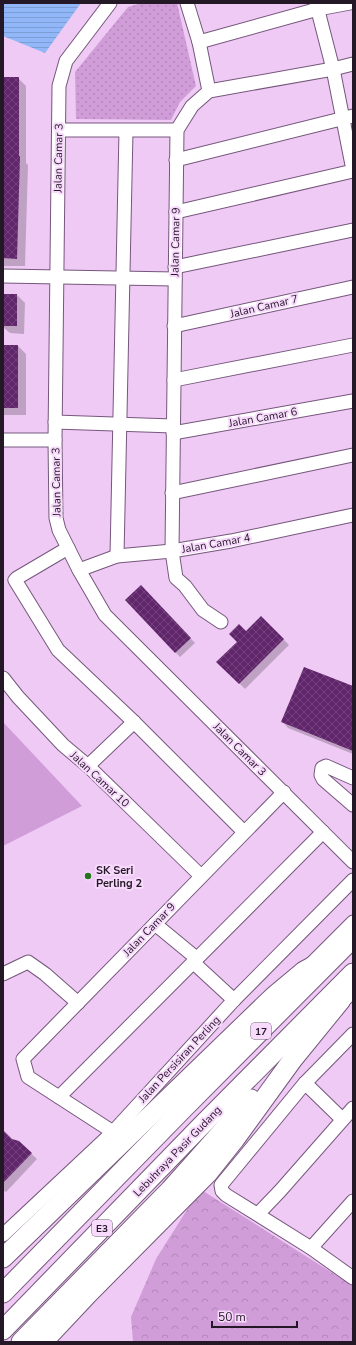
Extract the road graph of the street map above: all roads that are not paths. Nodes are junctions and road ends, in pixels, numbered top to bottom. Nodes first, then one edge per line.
1 (110, 3) edge
2 (187, 3) edge
3 (350, 3) edge
4 (317, 6) edge
5 (199, 42) junction
6 (353, 64) edge
7 (333, 69) junction
8 (209, 91) junction
9 (348, 117) edge
10 (58, 130) junction
11 (177, 130) junction
12 (126, 131) junction
13 (176, 160) junction
14 (353, 170) edge
15 (176, 212) junction
16 (353, 230) edge
17 (175, 273) junction
18 (3, 276) edge
19 (57, 276) junction
20 (122, 277) junction
21 (353, 287) edge
22 (174, 326) junction
23 (353, 345) edge
24 (174, 380) junction
25 (353, 401) edge
26 (55, 422) junction
27 (120, 424) junction
28 (173, 430) junction
29 (3, 440) edge
30 (55, 440) junction
31 (353, 456) edge
32 (172, 493) junction
33 (353, 515) edge
34 (68, 548) junction
35 (172, 551) junction
36 (117, 556) junction
37 (79, 570) junction
38 (221, 622) dead end
39 (3, 678) edge
40 (134, 722) junction
41 (88, 766) junction
42 (353, 778) edge
43 (284, 792) junction
44 (353, 805) edge
45 (244, 832) junction
46 (324, 832) junction
47 (353, 862) edge
48 (201, 876) junction
49 (353, 880) edge
50 (353, 922) edge
51 (155, 924) junction
52 (353, 938) edge
53 (339, 954) junction
54 (195, 961) junction
55 (304, 971) junction
56 (353, 973) edge
57 (3, 974) edge
58 (353, 985) edge
59 (353, 992) edge
60 (234, 1000) junction
61 (78, 1003) junction
62 (334, 1008) junction
63 (353, 1034) edge
64 (293, 1059) junction
65 (305, 1083) junction
66 (59, 1097) junction
67 (353, 1108) edge
68 (183, 1109) joint
69 (342, 1119) junction
70 (202, 1126) joint
71 (113, 1132) junction
72 (353, 1201) edge
73 (258, 1214) junction
74 (3, 1235) edge
75 (311, 1248) junction
76 (3, 1258) edge
77 (352, 1275) edge
78 (3, 1294) edge
79 (3, 1330) edge
80 (21, 1342) edge
81 (43, 1342) edge

1 - 10 street, Jalan Camar 3
2 - 5 street
3 - 4 street
4 - 5 street
4 - 7 street
5 - 8 street
6 - 7 street
7 - 8 street
7 - 9 street
8 - 11 street
9 - 13 street
9 - 14 street
10 - 12 street
10 - 19 street, Jalan Camar 3
11 - 12 street
11 - 13 street, Jalan Camar 9
12 - 20 street
13 - 15 street, Jalan Camar 9
14 - 15 street
15 - 17 street, Jalan Camar 9
16 - 17 street
17 - 20 street
17 - 22 street, Jalan Camar 9
18 - 19 street
19 - 20 street
19 - 26 street, Jalan Camar 3
20 - 27 street
21 - 22 street, Jalan Camar 7
22 - 24 street, Jalan Camar 9
23 - 24 street
24 - 28 street, Jalan Camar 9
25 - 28 street, Jalan Camar 6
26 - 27 street, Jalan Camar 6
26 - 30 street, Jalan Camar 3
27 - 28 street, Jalan Camar 6
27 - 36 street
28 - 32 street, Jalan Camar 9
29 - 30 street
30 - 34 street, Jalan Camar 3
31 - 32 street
32 - 35 street, Jalan Camar 9
33 - 35 street, Jalan Camar 4
34 - 37 street, Jalan Camar 3
34 - 40 street
35 - 36 street, Jalan Camar 4
35 - 38 street, Jalan Camar 9
36 - 37 street, Jalan Camar 4
37 - 43 street, Jalan Camar 3
39 - 41 street, Jalan Camar 10
40 - 41 street
40 - 45 street
41 - 48 street, Jalan Camar 10
42 - 44 street
43 - 45 street, Jalan Camar 9
43 - 46 street, Jalan Camar 3
45 - 48 street, Jalan Camar 9
46 - 47 street, Jalan Camar 3
46 - 54 street
48 - 51 street, Jalan Camar 9
49 - 60 street, Jalan Persisiran Perling
50 - 55 street
51 - 54 street
51 - 61 street, Jalan Camar 9
52 - 53 highway, 17
53 - 55 highway
53 - 68 highway, 17
54 - 60 street
54 - 66 street
55 - 76 highway
56 - 70 highway, Lebuhraya Pasir Gudang / 17
57 - 61 street
58 - 62 highway
59 - 62 street
60 - 71 street, Jalan Persisiran Perling
61 - 66 street, Jalan Camar 9
62 - 64 highway
63 - 65 street
64 - 80 highway
64 - 81 highway
65 - 69 street
65 - 73 street
66 - 71 street
67 - 69 street
68 - 78 highway, E3
69 - 73 street
70 - 79 highway, Lebuhraya Pasir Gudang / E3
71 - 74 street, Jalan Persisiran Perling
72 - 75 street
73 - 75 street
75 - 77 street

